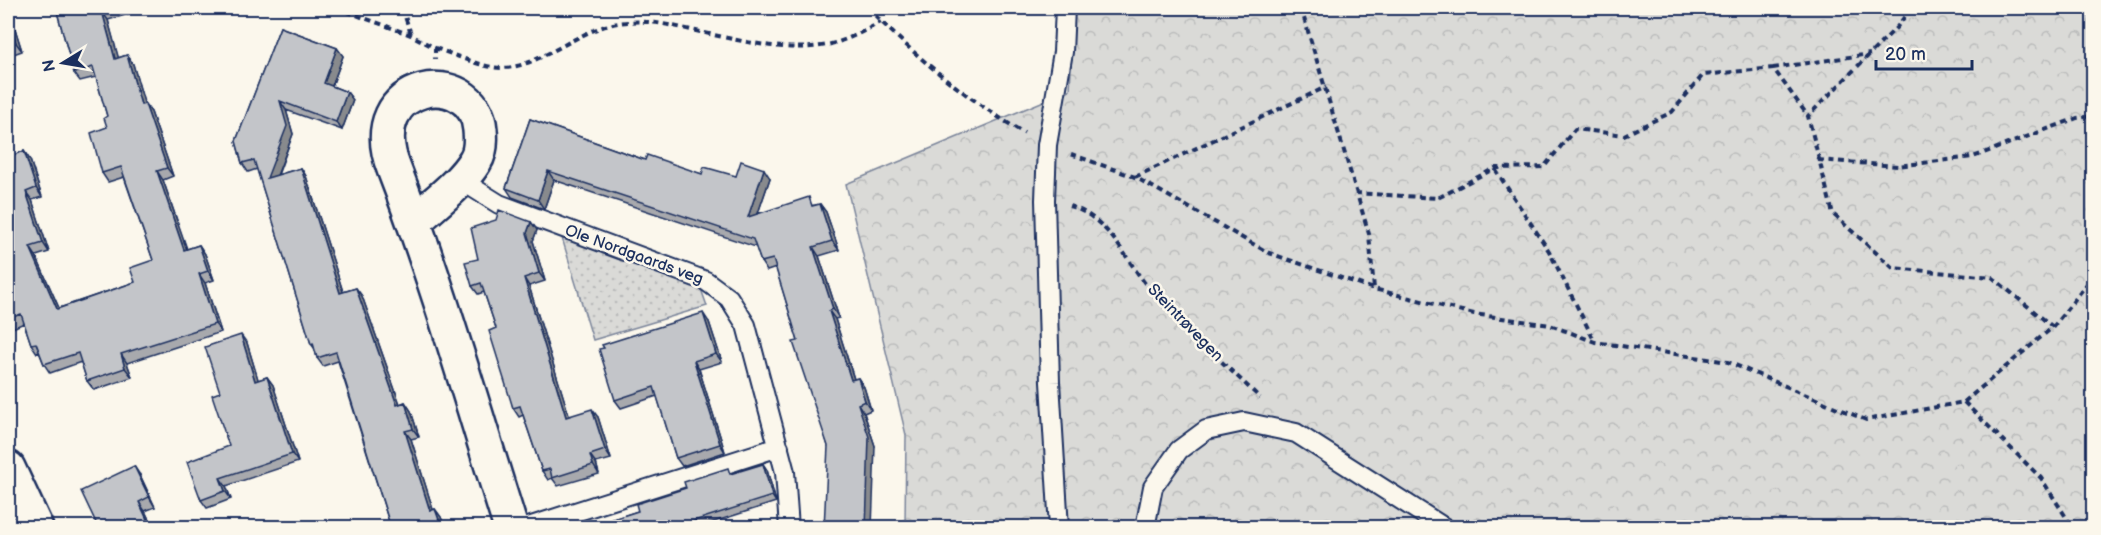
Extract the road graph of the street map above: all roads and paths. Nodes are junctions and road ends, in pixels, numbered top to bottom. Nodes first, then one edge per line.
1 (338, 8) edge
2 (402, 8) edge
3 (868, 8) edge
4 (1065, 8) edge
5 (1301, 8) edge
6 (1911, 8) edge
7 (881, 22) junction
8 (411, 35) junction
9 (435, 48) junction
10 (1870, 54) junction
11 (1773, 68) junction
12 (1326, 87) junction
13 (433, 90) junction
14 (1809, 116) junction
15 (2094, 116) edge
16 (1047, 145) junction
17 (1818, 160) junction
18 (1495, 168) junction
19 (1135, 177) junction
20 (459, 179) junction
21 (1355, 193) junction
22 (1045, 200) junction
23 (414, 222) junction
24 (2094, 275) edge
25 (1374, 289) junction
26 (2053, 327) junction
27 (1595, 342) junction
28 (1964, 402) junction
29 (1296, 433) junction
30 (779, 447) junction
31 (8, 468) edge
32 (36, 528) edge
33 (511, 528) edge
34 (525, 528) edge
35 (789, 528) edge
36 (1059, 528) edge
37 (1145, 528) edge
38 (1445, 528) edge
39 (2073, 528) edge

1 - 8 path
2 - 8 path
3 - 7 path
4 - 16 lane
5 - 12 path
6 - 10 path
7 - 9 path
7 - 16 path
8 - 9 path
9 - 13 path
10 - 11 path
10 - 14 path
11 - 14 path
11 - 18 path
12 - 19 path
12 - 21 path
13 - 20 street
13 - 23 street
14 - 17 path
15 - 17 path
16 - 19 path
16 - 22 lane
17 - 26 path
18 - 21 path
18 - 27 path
19 - 25 path
20 - 23 street
20 - 30 lane, Ole Nordgaards veg
21 - 25 path
22 - 29 path, Steintrøvegen
22 - 36 lane
23 - 33 street
24 - 26 path
25 - 27 path
26 - 28 path
27 - 28 path
28 - 39 path
29 - 37 lane
29 - 38 lane
30 - 34 lane
30 - 35 lane, Ole Nordgaards veg
31 - 32 street

